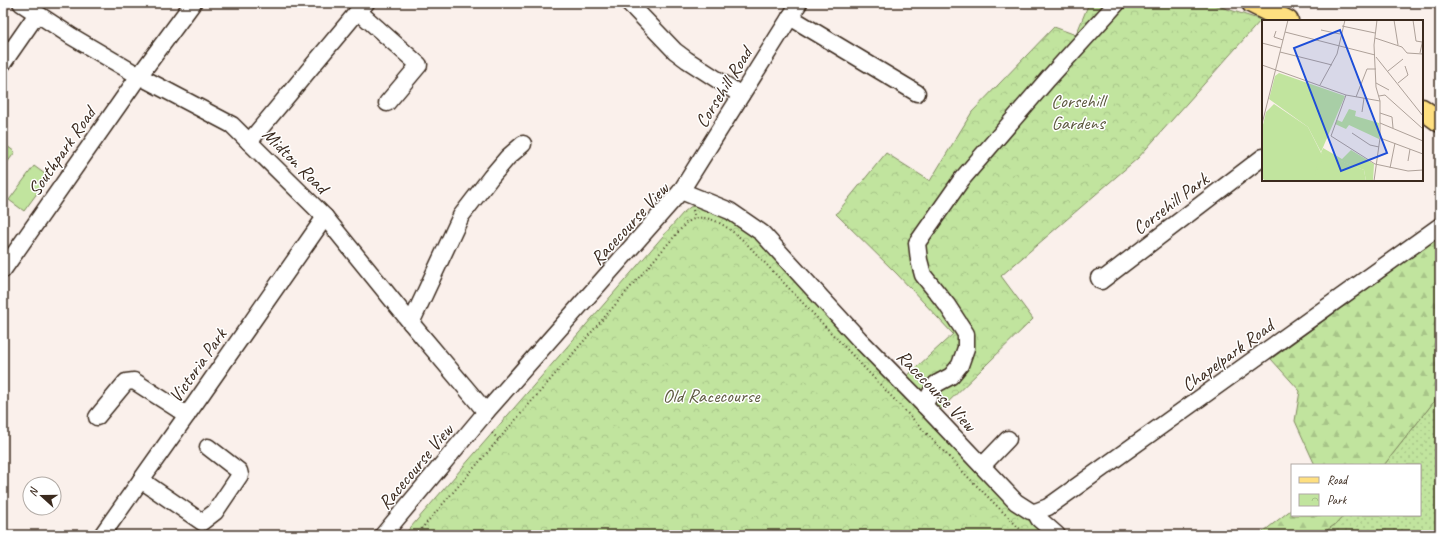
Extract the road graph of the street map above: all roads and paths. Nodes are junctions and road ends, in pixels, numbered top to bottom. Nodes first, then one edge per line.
1 (21, 3) edge
2 (193, 3) edge
3 (629, 3) edge
4 (798, 3) edge
5 (1117, 3) edge
6 (1260, 4) edge
7 (362, 7) edge
8 (36, 14) junction
9 (790, 17) junction
10 (1286, 20) edge
11 (3, 63) edge
12 (139, 76) junction
13 (917, 93) dead end
14 (741, 96) junction
15 (387, 103) dead end
16 (1423, 110) edge
17 (1440, 122) edge
18 (249, 142) junction
19 (522, 144) dead end
20 (1262, 158) edge
21 (681, 191) junction
22 (325, 217) junction
23 (1440, 226) edge
24 (3, 270) edge
25 (1102, 283) dead end
26 (411, 323) junction
27 (924, 405) junction
28 (486, 412) junction
29 (187, 415) junction
30 (98, 417) dead end
31 (492, 433) dead end
32 (1008, 439) dead end
33 (499, 440) junction
34 (208, 447) dead end
35 (982, 466) junction
36 (141, 480) junction
37 (1035, 512) junction
38 (102, 535) edge
39 (383, 535) edge
40 (416, 535) edge
41 (1026, 535) edge
42 (1057, 535) edge

1 - 8 street, Midton Road
2 - 12 street, Southpark Road
3 - 14 street
4 - 9 street, Corsehill Road
5 - 27 street
6 - 10 main road
7 - 15 street
7 - 18 street
8 - 11 street
8 - 12 street, Midton Road
9 - 13 street
9 - 14 street, Corsehill Road
12 - 18 street, Midton Road
12 - 24 street, Southpark Road
14 - 21 street, Corsehill Road
16 - 17 main road
18 - 22 street, Midton Road
19 - 26 street
20 - 25 street, Corsehill Park
21 - 27 street, Racecourse View
21 - 28 street, Racecourse View
22 - 26 street, Midton Road
22 - 29 street, Victoria Park
23 - 37 street, Chapelpark Road
26 - 28 street, Midton Road
27 - 35 street, Racecourse View
28 - 39 street, Racecourse View
29 - 30 street
29 - 36 street, Victoria Park
31 - 33 path
32 - 35 street
33 - 40 path
33 - 41 path
34 - 36 street
35 - 37 street, Racecourse View
36 - 38 street, Victoria Park
37 - 42 street

